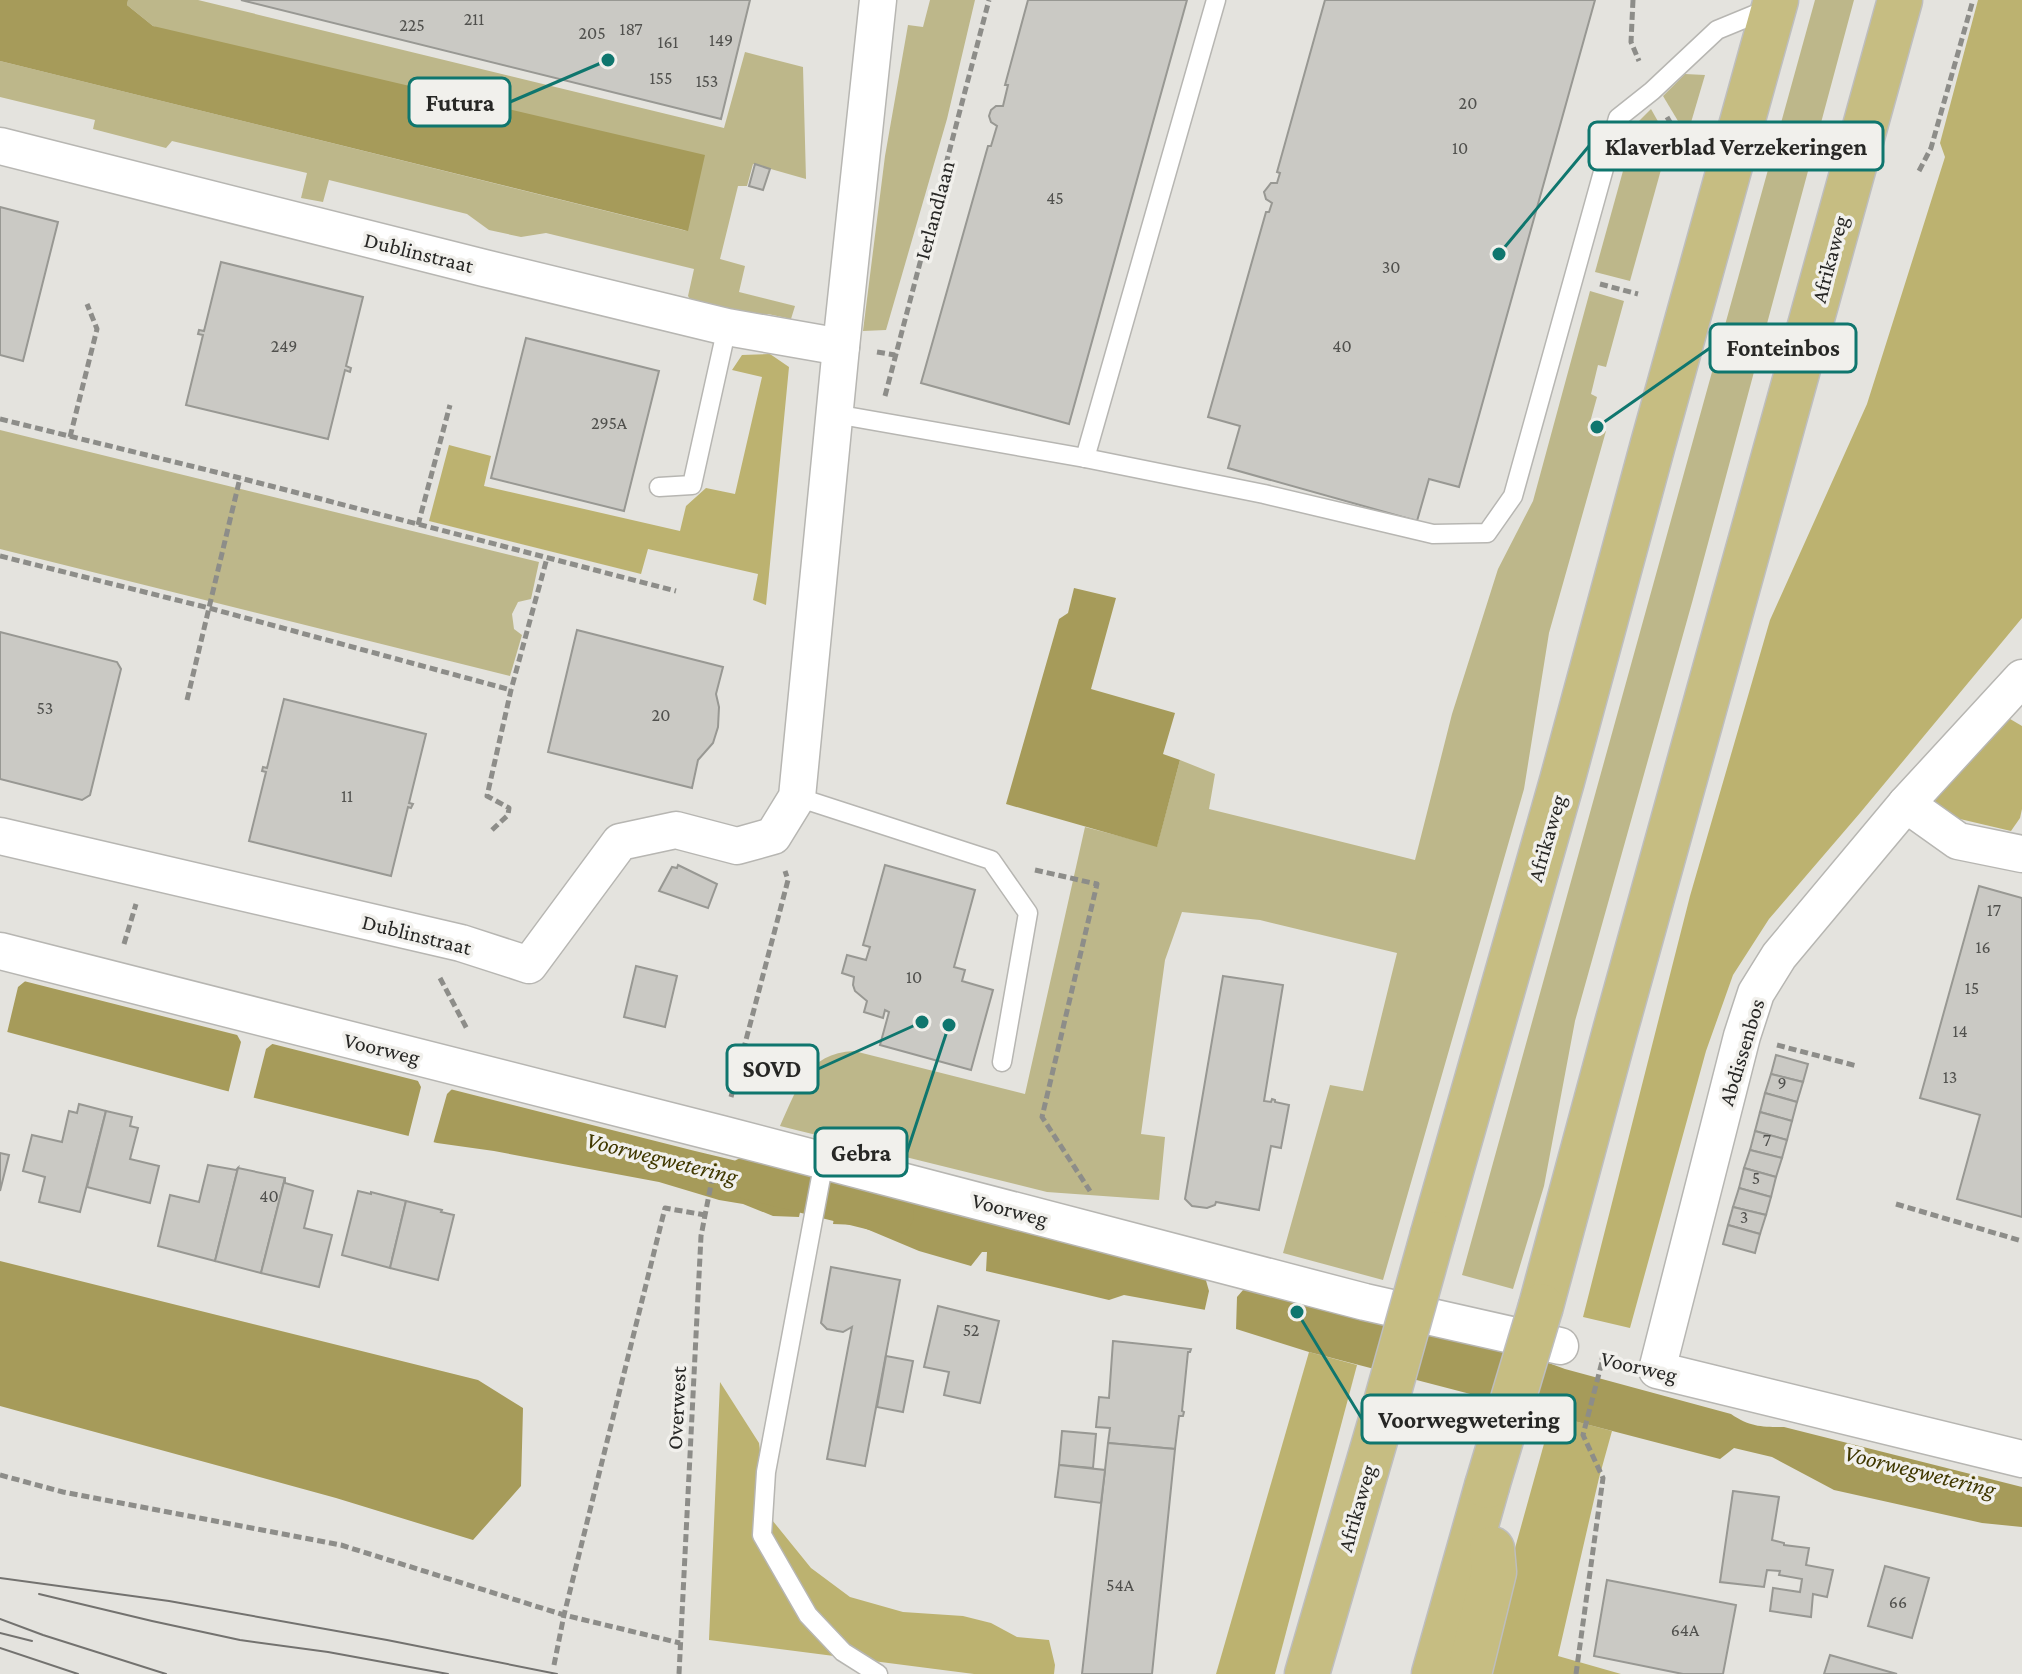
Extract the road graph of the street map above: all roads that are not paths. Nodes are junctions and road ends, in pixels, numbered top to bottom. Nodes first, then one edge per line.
1 (878, 0) edge
2 (1216, 0) edge
3 (1900, 0) edge
4 (1775, 3) edge
5 (0, 146) edge
6 (727, 327) junction
7 (841, 347) junction
8 (835, 414) junction
9 (1085, 458) junction
10 (659, 487) dead end
11 (2022, 678) edge
12 (797, 797) junction
13 (1906, 804) junction
14 (0, 836) edge
15 (2022, 854) edge
16 (0, 951) edge
17 (1002, 1062) dead end
18 (823, 1165) junction
19 (1560, 1346) road end
20 (1657, 1370) joint
21 (2022, 1459) edge
22 (1487, 1486) junction
23 (878, 1674) edge
24 (1307, 1674) edge
25 (1434, 1674) edge
26 (1469, 1674) edge

1 - 7 street
2 - 9 lane
3 - 22 main road, Afrikaweg, bridge
4 - 9 lane
4 - 24 main road, Afrikaweg, bridge
5 - 6 street, Dublinstraat
6 - 7 street, Dublinstraat
6 - 10 lane
7 - 8 street
8 - 9 lane
8 - 12 street
11 - 13 street, Abdissenbos
12 - 14 street, Dublinstraat
12 - 17 lane
13 - 15 street
13 - 20 street, Abdissenbos
16 - 18 street, Voorweg
18 - 19 street, Voorweg
18 - 23 lane
20 - 21 street, Voorweg
22 - 25 main road, Afrikaweg
22 - 26 main road

